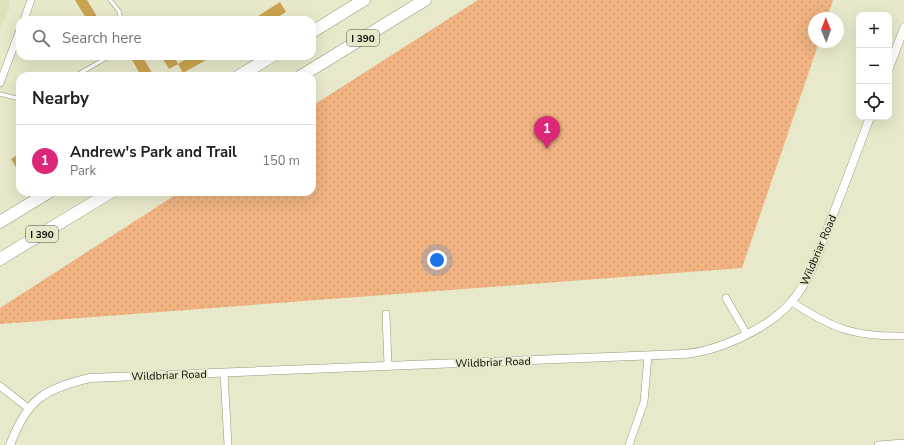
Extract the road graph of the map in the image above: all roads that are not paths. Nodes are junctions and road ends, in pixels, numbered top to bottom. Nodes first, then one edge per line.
1 (31, 0) edge
2 (110, 0) edge
3 (364, 0) edge
4 (425, 0) edge
5 (25, 16) edge
6 (120, 16) edge
7 (904, 28) edge
8 (316, 30) edge
9 (16, 41) edge
10 (103, 60) edge
11 (265, 60) edge
12 (892, 60) edge
13 (82, 72) edge
14 (246, 72) edge
15 (308, 72) edge
16 (0, 83) edge
17 (0, 94) edge
18 (16, 98) edge
19 (869, 120) edge
20 (42, 196) edge
21 (104, 196) edge
22 (85, 208) junction
23 (0, 222) edge
24 (0, 259) edge
25 (0, 266) edge
26 (726, 298) dead end
27 (792, 302) junction
28 (386, 314) dead end
29 (746, 333) junction
30 (904, 336) edge
31 (648, 356) junction
32 (388, 365) junction
33 (224, 373) junction
34 (0, 386) edge
35 (28, 408) junction
36 (904, 443) edge
37 (10, 445) edge
38 (228, 445) edge
39 (629, 445) edge
40 (878, 445) edge

1 - 5 street
2 - 6 lane
3 - 8 highway
4 - 15 highway, I 390
7 - 12 street
9 - 16 street
10 - 13 lane
11 - 14 highway
17 - 18 lane
19 - 27 street, Wildbriar Road
20 - 23 highway
21 - 22 highway, I 390
22 - 24 highway, I 390
22 - 25 highway
26 - 29 street
27 - 29 street, Wildbriar Road
27 - 30 street
28 - 32 street
29 - 31 street, Wildbriar Road
31 - 32 street, Wildbriar Road
31 - 39 street
32 - 33 street, Wildbriar Road
33 - 35 street, Wildbriar Road
33 - 38 street
34 - 35 street
35 - 37 street, Wildbriar Road
36 - 40 street

